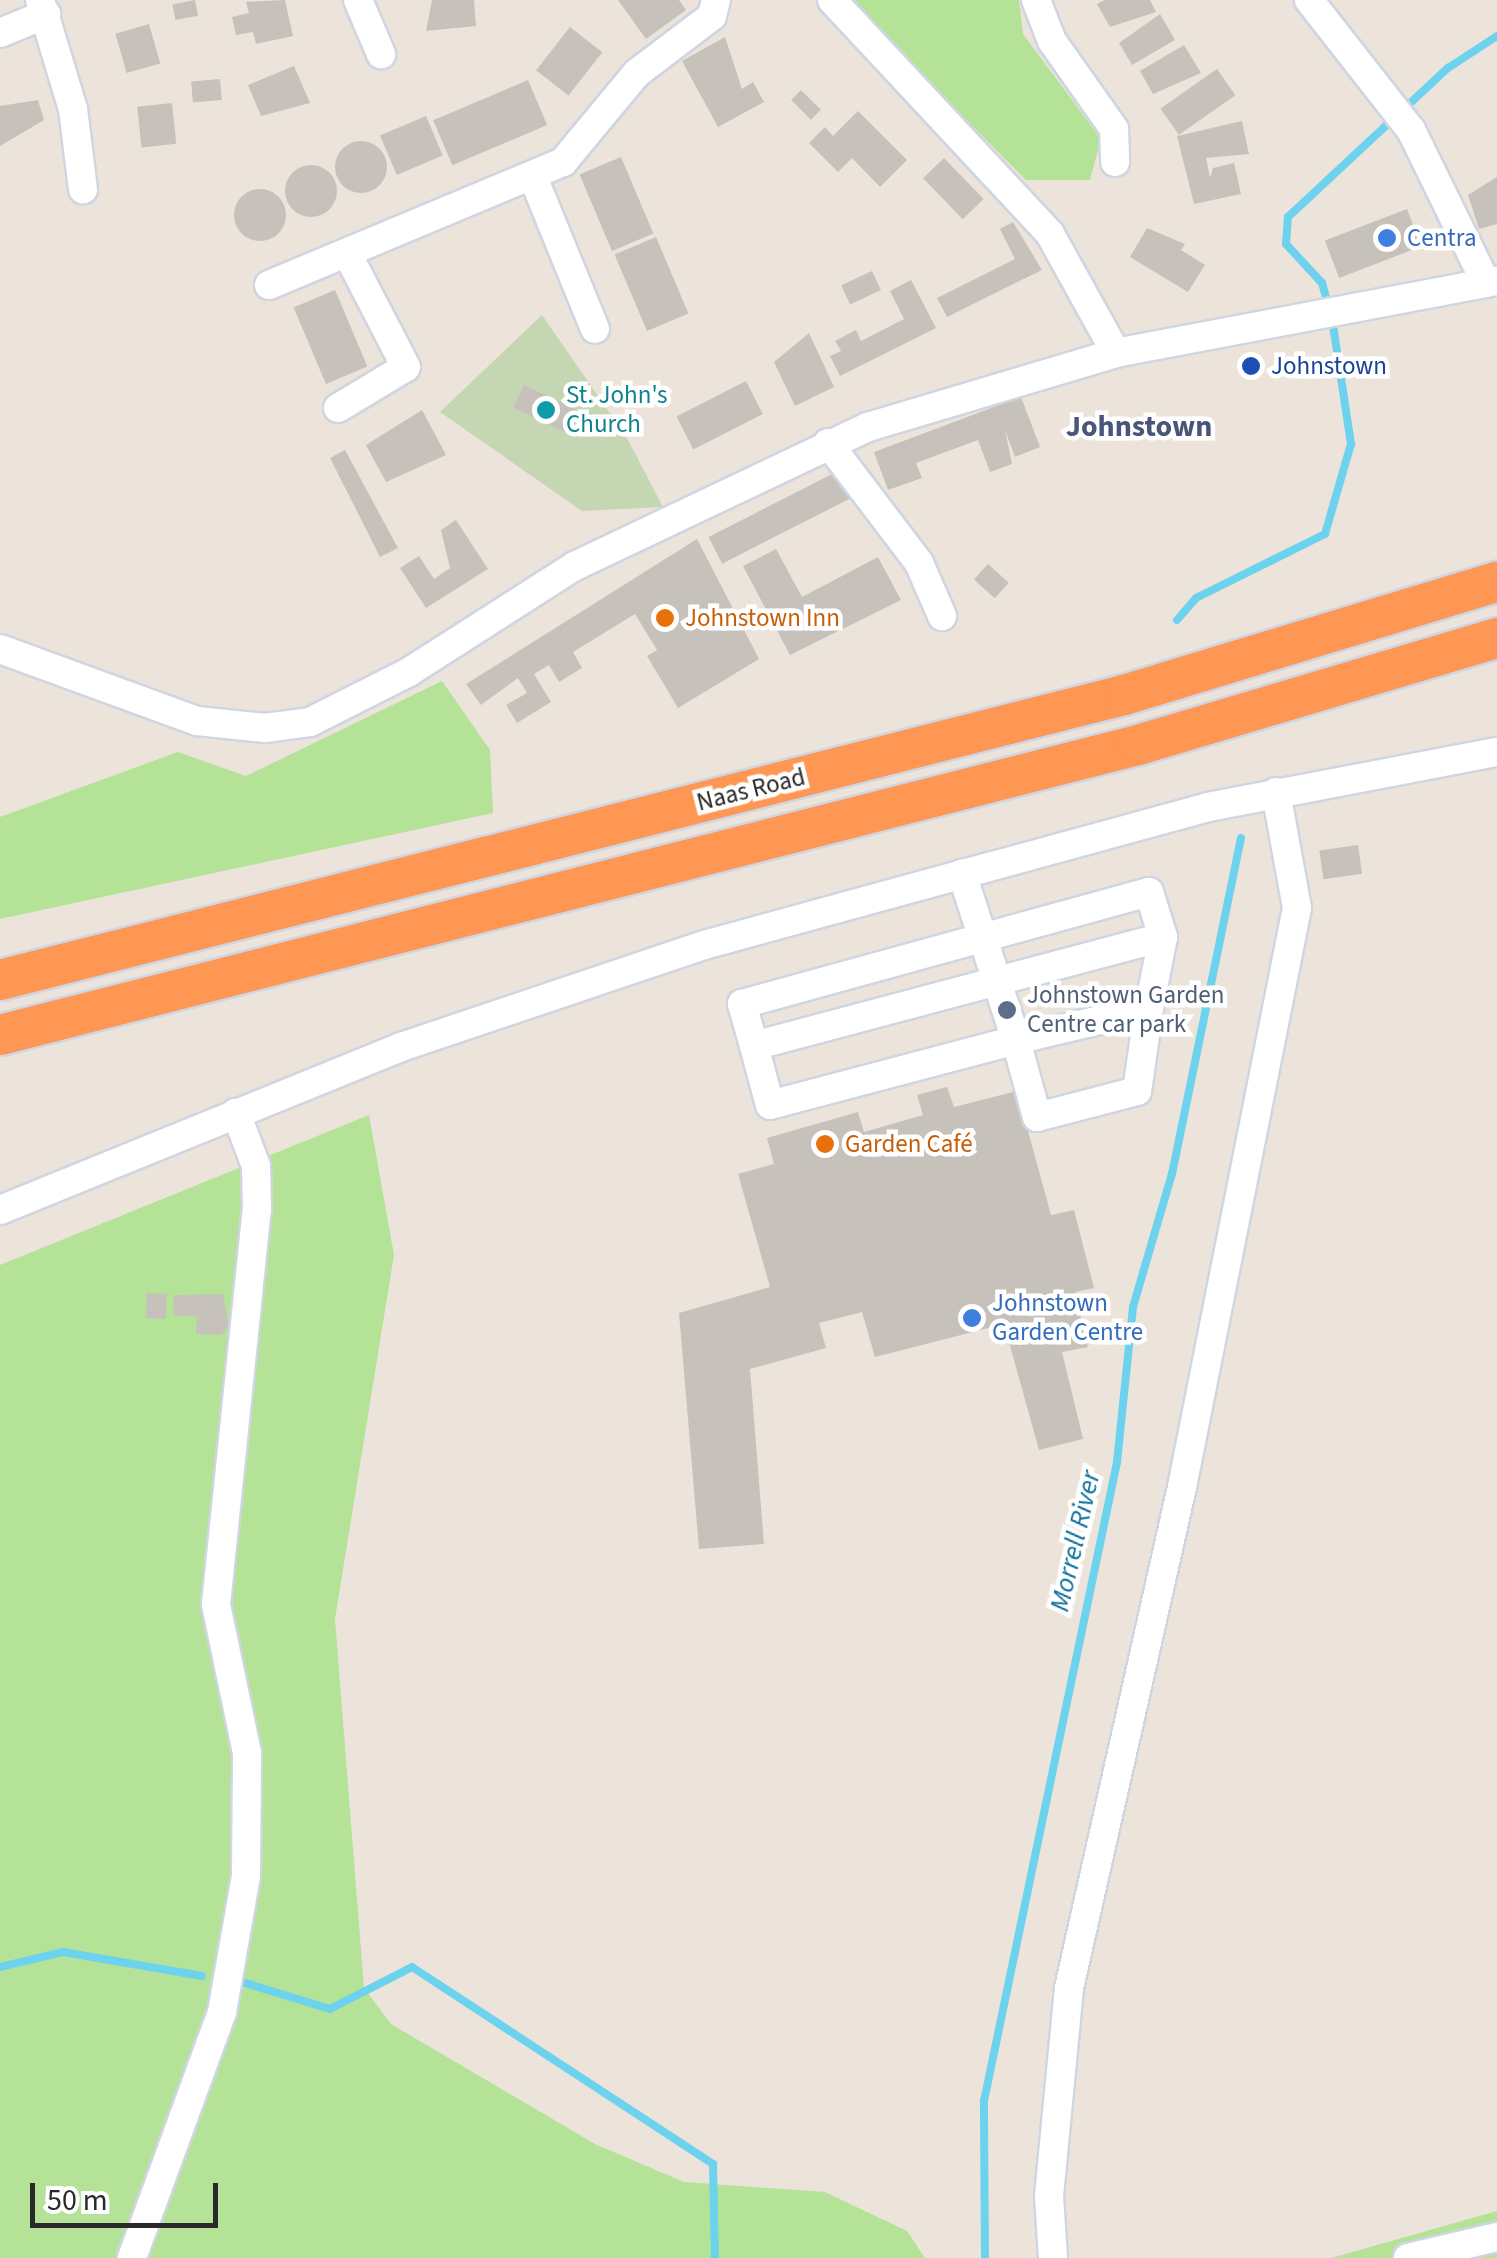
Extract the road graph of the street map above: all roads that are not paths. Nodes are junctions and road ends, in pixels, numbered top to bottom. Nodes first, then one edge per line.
1 (358, 0) edge
2 (716, 0) edge
3 (832, 0) edge
4 (1036, 0) edge
5 (1310, 0) edge
6 (43, 7) edge
7 (0, 33) edge
8 (380, 54) dead end
9 (1115, 162) dead end
10 (532, 178) junction
11 (83, 188) dead end
12 (346, 254) junction
13 (1492, 282) edge
14 (269, 285) dead end
15 (595, 329) dead end
16 (1116, 353) junction
17 (338, 408) dead end
18 (828, 443) junction
19 (1497, 582) edge
20 (942, 616) dead end
21 (1497, 638) edge
22 (0, 648) edge
23 (1497, 752) edge
24 (1276, 792) junction
25 (962, 874) junction
26 (982, 936) junction
27 (1163, 937) junction
28 (0, 980) edge
29 (998, 982) junction
30 (1149, 1008) junction
31 (0, 1034) edge
32 (1016, 1040) junction
33 (754, 1046) junction
34 (236, 1113) junction
35 (0, 1210) edge
36 (1497, 2237) edge
37 (132, 2258) edge
38 (1053, 2258) edge
39 (1408, 2258) edge

1 - 8 street
2 - 10 street
3 - 16 street
4 - 9 street
5 - 13 street
6 - 7 street
6 - 11 street
10 - 12 street
10 - 15 street
12 - 14 street
12 - 17 street
13 - 16 street
16 - 18 street
18 - 20 street
18 - 22 street
19 - 28 highway, Naas Road
21 - 31 highway, Naas Road
23 - 24 street
24 - 25 street
24 - 38 street
25 - 26 street
25 - 34 street
26 - 27 street
26 - 29 street
26 - 33 street
27 - 29 street
27 - 30 street
29 - 32 street
29 - 33 street
30 - 32 street
30 - 32 street
32 - 33 street
34 - 35 street
34 - 37 street
36 - 39 street

